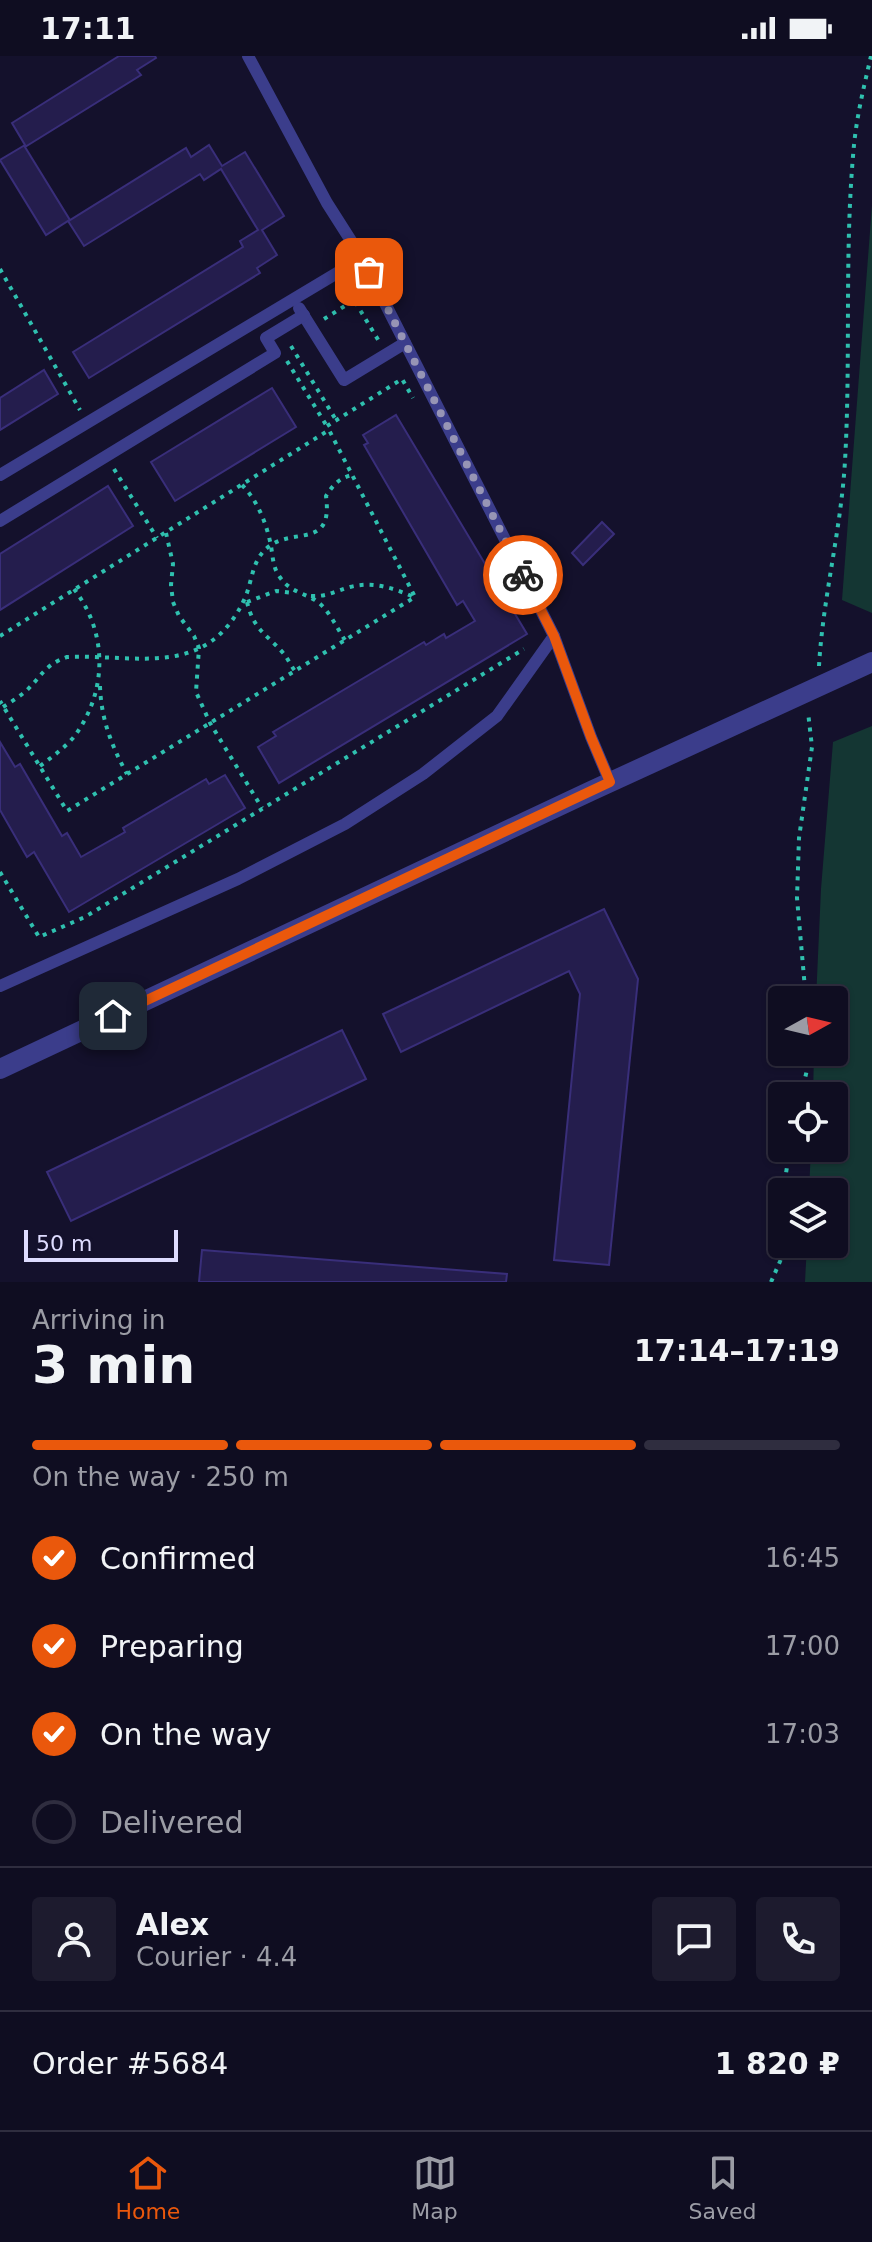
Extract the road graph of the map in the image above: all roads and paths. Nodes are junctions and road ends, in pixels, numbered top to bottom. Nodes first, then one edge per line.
1 (248, 56) edge
2 (871, 56) edge
3 (362, 258) junction
4 (0, 269) edge
5 (337, 272) junction
6 (294, 298) junction
7 (304, 315) junction
8 (405, 343) junction
9 (275, 353) junction
10 (387, 354) junction
11 (416, 403) dead end
12 (87, 421) junction
13 (328, 428) junction
14 (106, 456) junction
15 (0, 475) edge
16 (352, 475) junction
17 (242, 485) junction
18 (0, 521) edge
19 (166, 533) junction
20 (157, 538) junction
21 (271, 545) junction
22 (74, 589) junction
23 (301, 595) junction
24 (415, 597) junction
25 (246, 599) junction
26 (0, 636) edge
27 (554, 636) junction
28 (345, 640) junction
29 (532, 642) dead end
30 (199, 648) junction
31 (100, 658) junction
32 (872, 662) edge
33 (295, 671) junction
34 (100, 680) junction
35 (812, 689) junction
36 (2, 704) edge
37 (210, 723) junction
38 (40, 766) junction
39 (127, 774) junction
40 (610, 782) junction
41 (262, 808) junction
42 (0, 872) edge
43 (0, 986) edge
44 (805, 986) edge
45 (0, 1069) edge
46 (782, 1258) edge
47 (771, 1282) edge

1 - 3 lane
2 - 35 path
3 - 5 lane
3 - 8 lane
4 - 12 path
5 - 6 lane
5 - 10 path
6 - 7 lane
6 - 12 lane
7 - 9 lane
7 - 10 lane
8 - 10 lane
8 - 27 lane
9 - 13 path
9 - 14 lane
11 - 13 path
12 - 15 lane
13 - 16 path
13 - 17 path
14 - 18 lane
14 - 20 path
16 - 21 path
16 - 24 path
17 - 19 path
17 - 21 path
19 - 20 path
19 - 30 path
20 - 22 path
21 - 23 path
21 - 25 path
22 - 26 path
22 - 31 path
23 - 24 path
23 - 25 path
23 - 28 path
24 - 28 path
25 - 30 path
25 - 33 path
27 - 40 lane
27 - 43 lane
28 - 33 path
29 - 41 path
30 - 31 path
30 - 37 path
31 - 34 path
31 - 36 path
32 - 35 street
33 - 37 path
34 - 38 path
34 - 39 path
35 - 40 street
35 - 44 path
36 - 38 path
37 - 39 path
37 - 41 path
38 - 39 path
40 - 45 street
41 - 42 path
46 - 47 path

